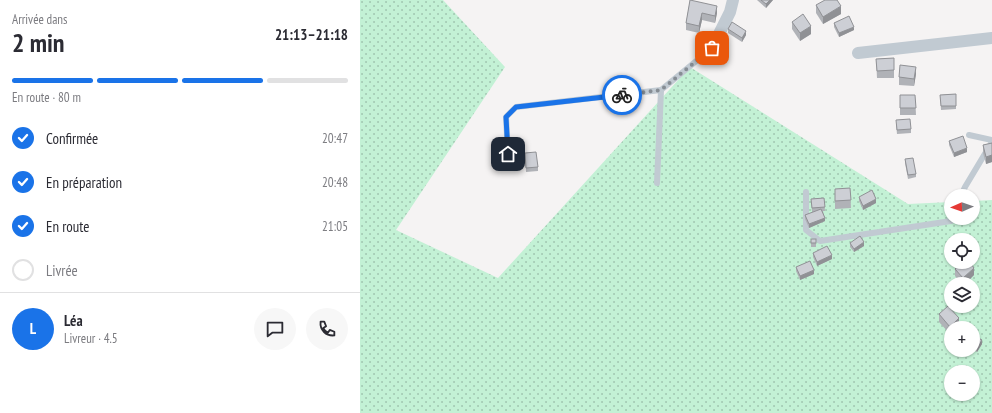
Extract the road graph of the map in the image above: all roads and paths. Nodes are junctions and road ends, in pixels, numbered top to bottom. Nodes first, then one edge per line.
1 (733, 0) edge
2 (992, 38) edge
3 (712, 48) joint
4 (858, 53) dead end
5 (661, 90) junction
6 (969, 135) dead end
7 (992, 141) edge
8 (508, 154) edge
9 (657, 182) dead end
10 (964, 189) edge
11 (806, 192) dead end
12 (944, 222) edge

1 - 3 street
2 - 4 street
3 - 5 lane
5 - 8 lane
5 - 9 lane
6 - 7 lane
7 - 10 lane
11 - 12 lane

